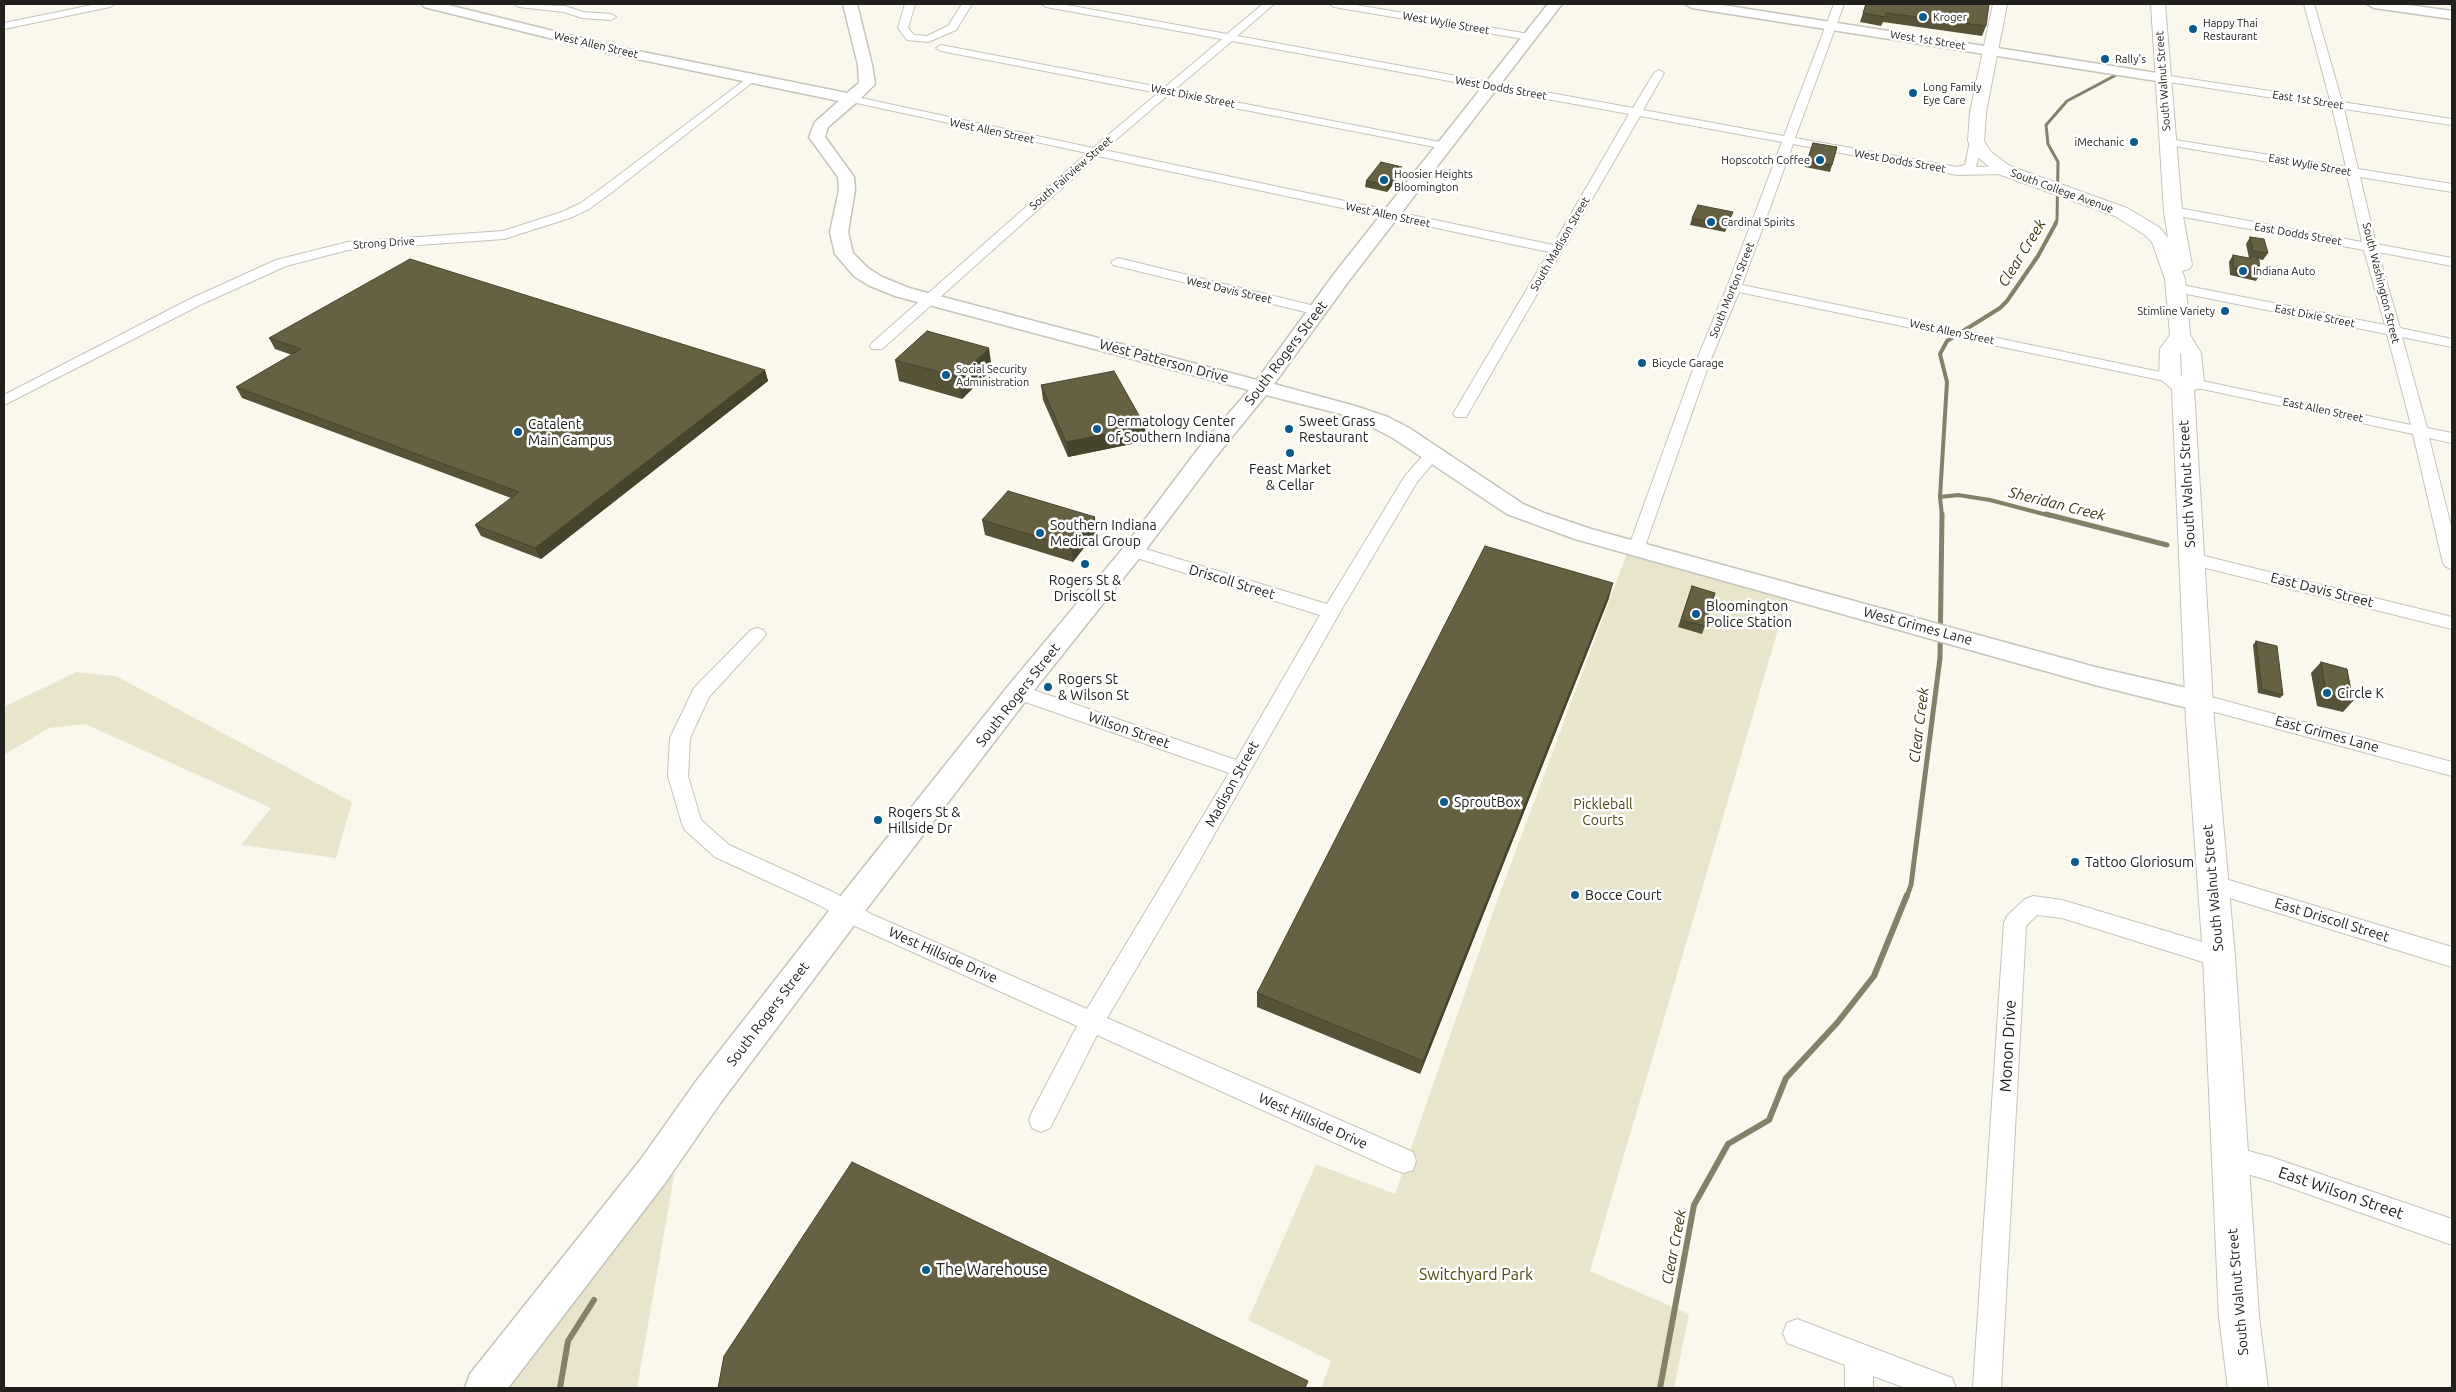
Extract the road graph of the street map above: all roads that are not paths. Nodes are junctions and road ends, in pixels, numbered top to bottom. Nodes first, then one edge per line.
1 (110, 4) edge
2 (432, 4) edge
3 (519, 4) edge
4 (850, 4) edge
5 (910, 4) edge
6 (968, 4) edge
7 (1046, 4) edge
8 (1269, 4) edge
9 (1334, 4) edge
10 (1554, 4) edge
11 (1698, 4) edge
12 (1839, 4) edge
13 (2000, 4) edge
14 (2158, 4) edge
15 (2309, 4) edge
16 (2374, 4) edge
17 (611, 17) dead end
18 (2452, 17) edge
19 (1832, 25) junction
20 (4, 26) edge
21 (1529, 37) junction
22 (1230, 38) junction
23 (941, 48) dead end
24 (1991, 50) junction
25 (1659, 74) dead end
26 (2163, 78) junction
27 (750, 79) junction
28 (1492, 86) junction
29 (1166, 91) junction
30 (852, 99) junction
31 (2337, 104) junction
32 (1637, 112) junction
33 (2452, 122) edge
34 (1790, 140) junction
35 (1976, 141) junction
36 (2168, 142) junction
37 (1445, 146) junction
38 (1094, 153) junction
39 (2004, 170) junction
40 (1957, 171) junction
41 (2353, 172) junction
42 (2452, 188) edge
43 (2087, 197) junction
44 (2160, 208) junction
45 (1390, 216) junction
46 (2370, 247) junction
47 (1557, 250) junction
48 (1118, 262) dead end
49 (2452, 262) edge
50 (2176, 284) junction
51 (1734, 287) junction
52 (929, 300) junction
53 (1318, 311) junction
54 (1925, 326) joint
55 (2392, 331) junction
56 (2452, 342) edge
57 (876, 346) dead end
58 (2182, 383) junction
59 (1262, 387) junction
60 (4, 401) edge
61 (1461, 414) dead end
62 (2419, 431) junction
63 (2452, 438) edge
64 (1432, 454) junction
65 (1636, 548) junction
66 (1134, 551) junction
67 (2192, 559) junction
68 (2452, 562) edge
69 (1331, 612) junction
70 (2452, 623) edge
71 (756, 634) dead end
72 (1018, 692) junction
73 (2200, 702) junction
74 (1240, 769) junction
75 (2452, 769) edge
76 (2212, 884) junction
77 (847, 911) junction
78 (2219, 957) junction
79 (2452, 957) edge
80 (1091, 1023) junction
81 (1041, 1120) dead end
82 (2228, 1158) junction
83 (1404, 1161) dead end
84 (2452, 1232) edge
85 (1797, 1333) dead end
86 (1859, 1357) junction
87 (484, 1388) edge
88 (1859, 1388) edge
89 (1942, 1388) edge
90 (1987, 1388) edge
91 (2248, 1388) edge

1 - 20 street
2 - 27 street, West Allen Street
3 - 17 street
4 - 30 street
5 - 6 street
7 - 22 street, West Dodds Street
8 - 22 street, South Fairview Street
9 - 21 street, West Wylie Street
10 - 21 street, South Rogers Street
11 - 19 street, West 1st Street
12 - 19 street, South Morton Street
13 - 24 main road
14 - 26 main road, South Walnut Street
15 - 31 street, South Washington Street
16 - 18 street
19 - 24 street, West 1st Street
19 - 34 street, South Morton Street
21 - 28 street, South Rogers Street
22 - 28 street, West Dodds Street
22 - 29 street, South Fairview Street
23 - 29 street, West Dixie Street
24 - 26 street, West 1st Street
24 - 35 main road
25 - 32 street, South Madison Street
26 - 31 street, East 1st Street
26 - 36 main road, South Walnut Street
27 - 30 street, West Allen Street
27 - 60 street, Strong Drive
28 - 32 street, West Dodds Street
28 - 37 street, South Rogers Street
29 - 37 street, West Dixie Street
29 - 38 street, South Fairview Street
30 - 38 street, West Allen Street
30 - 52 street, West Patterson Drive
31 - 33 street, East 1st Street
31 - 41 street, South Washington Street
32 - 34 street, West Dodds Street
32 - 47 street, South Madison Street
34 - 40 street, West Dodds Street
34 - 51 street, South Morton Street
35 - 39 main road, South College Avenue
35 - 40 street, West Dodds Street
36 - 41 street, East Wylie Street
36 - 44 main road, South Walnut Street
37 - 45 street, South Rogers Street
38 - 45 street, West Allen Street
38 - 52 street, South Fairview Street
39 - 40 street, West Dodds Street
39 - 43 main road, South College Avenue
41 - 42 street, East Wylie Street
41 - 46 street, South Washington Street
43 - 44 main road
43 - 50 main road, South College Avenue
44 - 46 street, East Dodds Street
44 - 50 main road, South Walnut Street
45 - 47 street, West Allen Street
45 - 53 street, South Rogers Street
46 - 49 street, East Dodds Street
46 - 55 street, South Washington Street
47 - 61 street, South Madison Street
48 - 53 street, West Davis Street
50 - 55 street, East Dixie Street
50 - 58 main road, South Walnut Street
51 - 54 street, West Allen Street
51 - 65 street, South Morton Street
52 - 57 street, South Fairview Street
52 - 59 street, West Patterson Drive
53 - 59 street, South Rogers Street
54 - 58 street, West Allen Street
55 - 56 street, East Dixie Street
55 - 62 street, South Washington Street
58 - 62 street, East Allen Street
58 - 67 main road, South Walnut Street
59 - 64 street, West Patterson Drive
59 - 66 street, South Rogers Street
62 - 63 street, East Allen Street
62 - 68 street, South Washington Street
64 - 65 street, West Patterson Drive
64 - 69 street, Madison Street
65 - 73 street, West Grimes Lane
66 - 69 street, Driscoll Street
66 - 72 street, South Rogers Street
67 - 70 street, East Davis Street
67 - 73 main road, South Walnut Street
69 - 74 street, Madison Street
71 - 77 street, West Hillside Drive
72 - 74 street, Wilson Street
72 - 77 street, South Rogers Street
73 - 75 street, East Grimes Lane
73 - 76 main road, South Walnut Street
74 - 80 street, Madison Street
76 - 78 main road, South Walnut Street
76 - 79 street, East Driscoll Street
77 - 80 street, West Hillside Drive
77 - 87 street, South Rogers Street
78 - 82 main road, South Walnut Street
78 - 90 street, Monon Drive
80 - 81 street, Madison Street
80 - 83 street, West Hillside Drive
82 - 84 street, East Wilson Street
82 - 91 main road, South Walnut Street
85 - 86 street
86 - 88 street
86 - 89 street

